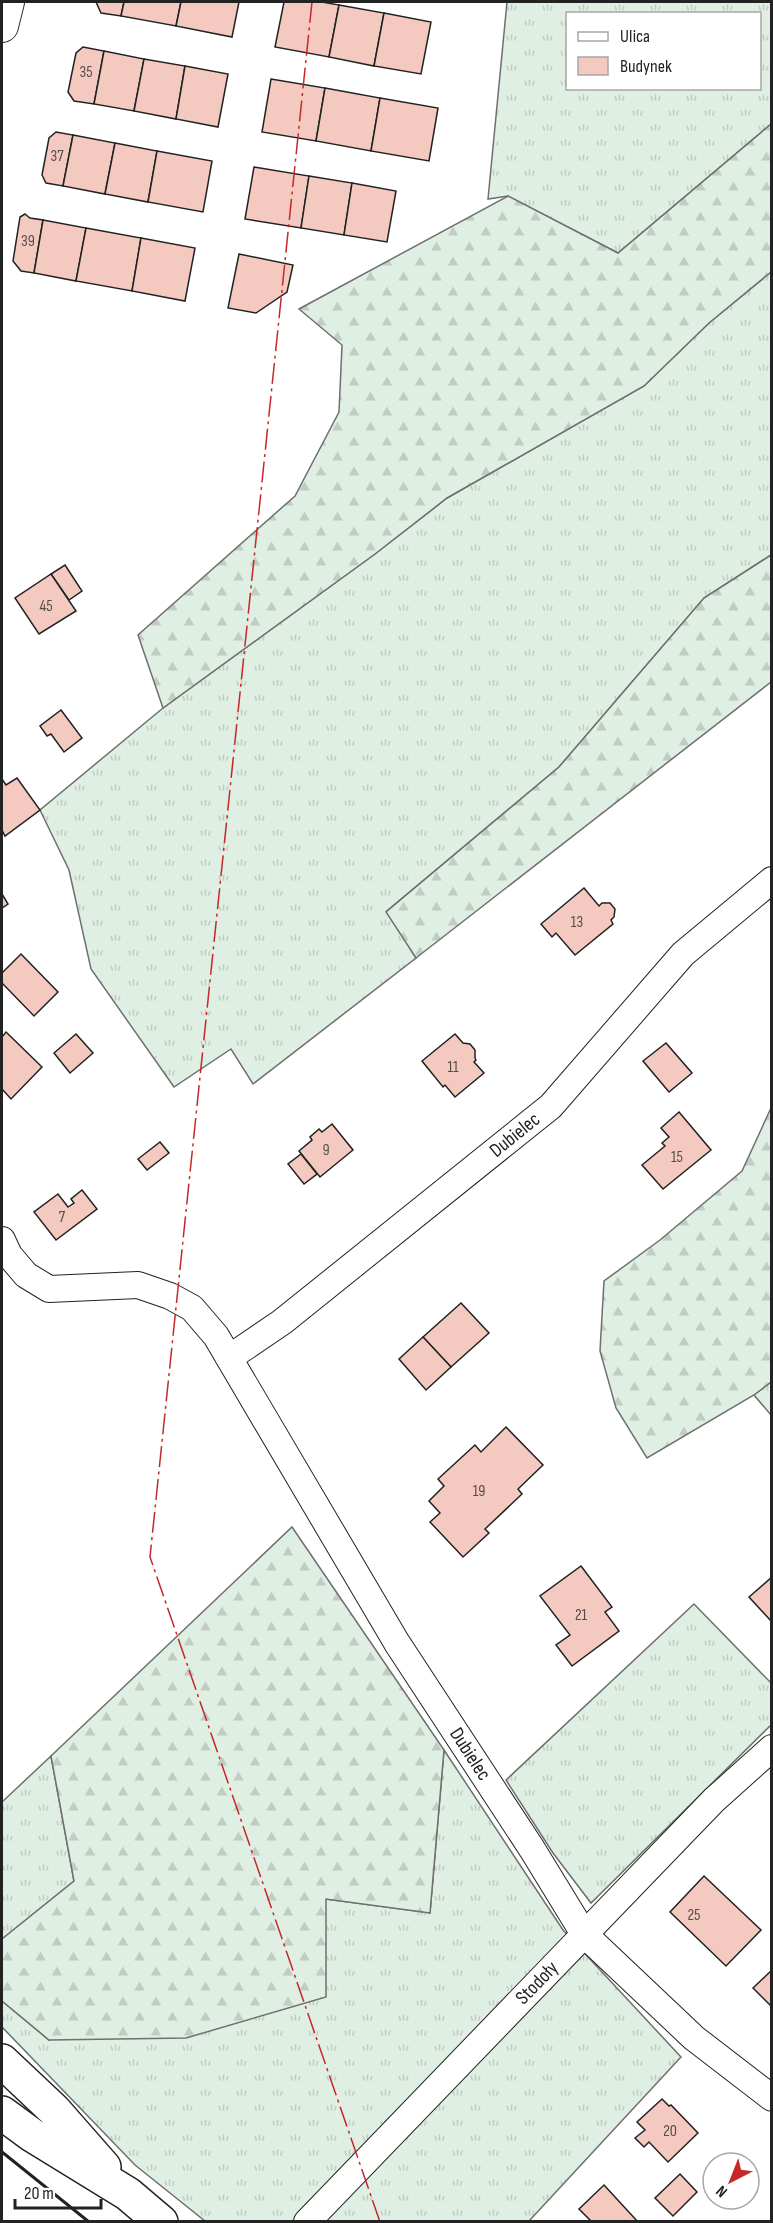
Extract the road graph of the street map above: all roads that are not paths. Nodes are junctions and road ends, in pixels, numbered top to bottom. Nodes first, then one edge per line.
1 (8, 2) edge
2 (2, 26) edge
3 (771, 880) edge
4 (2, 1240) edge
5 (229, 1358) junction
6 (771, 1748) edge
7 (584, 1934) junction
8 (2, 2061) edge
9 (771, 2097) edge
10 (2, 2113) edge
11 (128, 2194) junction
12 (161, 2222) edge
13 (307, 2222) edge

1 - 2 street
3 - 5 street, Dubielec
4 - 5 street, Dubielec
5 - 7 street, Dubielec
6 - 7 street, Stodoły
7 - 9 street, Dubielec
7 - 13 street, Stodoły
8 - 11 main road
10 - 11 main road
11 - 12 main road

